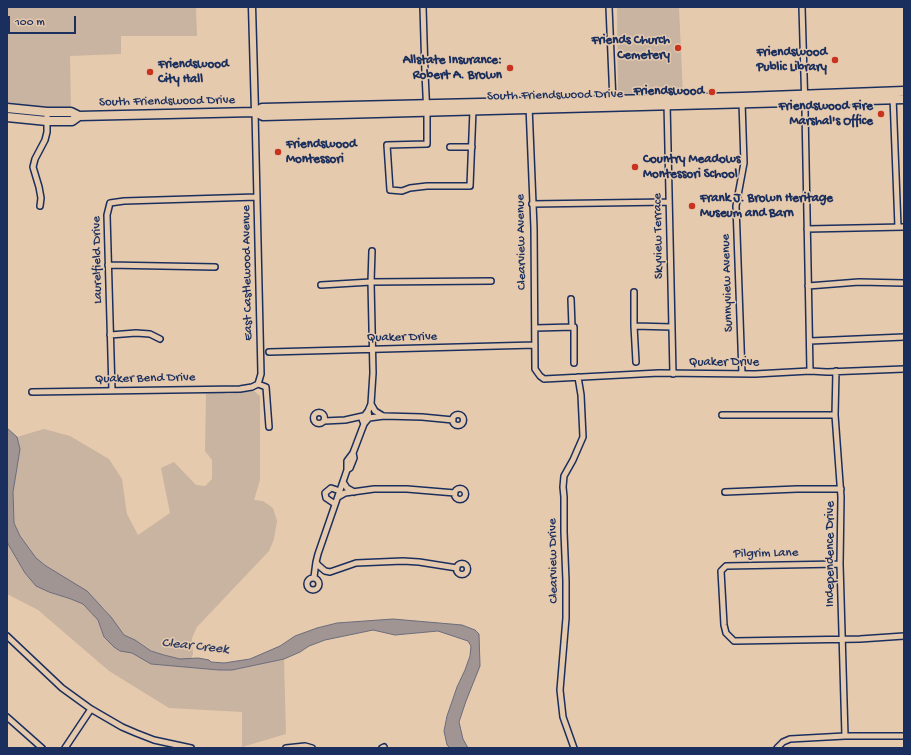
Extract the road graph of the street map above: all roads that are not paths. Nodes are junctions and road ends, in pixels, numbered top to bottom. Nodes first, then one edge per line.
1 (252, 7) edge
2 (423, 7) edge
3 (609, 7) edge
4 (802, 7) edge
5 (904, 91) edge
6 (893, 96) junction
7 (804, 99) junction
8 (742, 100) junction
9 (904, 100) edge
10 (667, 102) junction
11 (613, 103) junction
12 (529, 105) junction
13 (426, 107) junction
14 (7, 108) edge
15 (473, 110) junction
16 (255, 112) junction
17 (7, 117) edge
18 (47, 117) junction
19 (450, 147) dead end
20 (472, 147) junction
21 (257, 197) junction
22 (669, 202) junction
23 (532, 204) junction
24 (40, 206) dead end
25 (898, 227) junction
26 (904, 227) edge
27 (807, 229) junction
28 (372, 251) dead end
29 (108, 265) junction
30 (215, 267) dead end
31 (491, 280) dead end
32 (371, 282) junction
33 (904, 282) edge
34 (321, 285) dead end
35 (808, 286) junction
36 (634, 292) dead end
37 (571, 299) dead end
38 (634, 326) junction
39 (572, 327) junction
40 (672, 327) junction
41 (535, 328) junction
42 (110, 335) junction
43 (904, 337) edge
44 (160, 339) dead end
45 (810, 340) junction
46 (535, 345) junction
47 (373, 350) junction
48 (269, 352) dead end
49 (636, 362) dead end
50 (574, 363) dead end
51 (904, 369) edge
52 (810, 371) junction
53 (836, 371) junction
54 (674, 374) junction
55 (742, 374) junction
56 (578, 377) junction
57 (544, 378) joint
58 (258, 384) junction
59 (112, 391) junction
60 (32, 392) dead end
61 (371, 404) junction
62 (368, 411) junction
63 (722, 415) dead end
64 (835, 415) junction
65 (363, 416) junction
66 (384, 416) junction
67 (369, 418) junction
68 (453, 420) dead end
69 (324, 421) dead end
70 (364, 424) junction
71 (269, 426) dead end
72 (343, 482) junction
73 (841, 488) junction
74 (340, 491) junction
75 (354, 492) junction
76 (725, 492) dead end
77 (455, 493) dead end
78 (338, 497) junction
79 (335, 504) junction
80 (316, 562) junction
81 (840, 564) junction
82 (457, 568) dead end
83 (326, 572) junction
84 (7, 636) edge
85 (904, 636) edge
86 (843, 640) junction
87 (91, 709) junction
88 (7, 717) edge
89 (845, 736) junction
90 (904, 736) edge
91 (42, 748) edge
92 (65, 748) edge
93 (191, 748) edge
94 (286, 748) edge
95 (312, 748) edge
96 (574, 748) edge
97 (777, 748) edge

1 - 16 street
2 - 13 street
3 - 11 street
4 - 7 street
5 - 6 main road, South Friendswood Drive
6 - 7 main road, South Friendswood Drive
6 - 9 main road, South Friendswood Drive
6 - 25 street
7 - 8 main road, South Friendswood Drive
7 - 27 street
8 - 10 main road, South Friendswood Drive
8 - 55 street, Sunnyview Avenue
10 - 11 main road, South Friendswood Drive
10 - 22 street, Skyview Terrace
11 - 12 main road, South Friendswood Drive
12 - 13 main road, South Friendswood Drive
12 - 15 main road, South Friendswood Drive
12 - 23 street, Clearview Avenue
13 - 15 main road, South Friendswood Drive
13 - 16 main road, South Friendswood Drive
13 - 20 street
14 - 18 main road, South Friendswood Drive
15 - 20 street
16 - 18 main road, South Friendswood Drive
16 - 21 street, East Castlewood Avenue
17 - 18 main road, South Friendswood Drive
18 - 24 street
19 - 20 street
21 - 29 street, Laurelfield Drive
21 - 58 street, East Castlewood Avenue
22 - 23 street
22 - 40 street, Skyview Terrace
23 - 41 street, Clearview Avenue
25 - 26 street
25 - 27 street
27 - 35 street
28 - 32 street
29 - 30 street
29 - 42 street, Laurelfield Drive
31 - 32 street
32 - 34 street
32 - 47 street
33 - 35 street
35 - 45 street
36 - 38 street
37 - 39 street
38 - 40 street
38 - 49 street
39 - 41 street
39 - 50 street
40 - 54 street, Skyview Terrace
41 - 46 street, Clearview Avenue
42 - 44 street
42 - 59 street, Laurelfield Drive
43 - 45 street
45 - 52 street
46 - 47 street, Quaker Drive
46 - 57 street, Clearview Avenue
47 - 48 street, Quaker Drive
47 - 61 street
51 - 53 street, Quaker Drive
52 - 53 street, Quaker Drive
52 - 55 street, Quaker Drive
53 - 64 street, Independence Drive
54 - 55 street, Quaker Drive
54 - 56 street, Quaker Drive
56 - 57 street, Quaker Drive
56 - 96 street, Clearview Drive
58 - 59 street, Quaker Bend Drive
58 - 71 street
59 - 60 street, Quaker Bend Drive
61 - 62 street
61 - 66 street
62 - 65 street
62 - 67 street
63 - 64 street
64 - 73 street, Independence Drive
65 - 69 street
65 - 70 street
66 - 67 street
66 - 68 street
67 - 70 street
70 - 72 street
72 - 74 street
72 - 75 street
73 - 76 street
73 - 81 street, Independence Drive
74 - 78 street
74 - 79 street
75 - 77 street
75 - 78 street
78 - 79 street
79 - 80 street
80 - 83 street
80 - 83 street
81 - 86 street, Independence Drive
81 - 86 street, Pilgrim Lane
82 - 83 street
84 - 87 street
85 - 86 street
86 - 89 street, Independence Drive
87 - 92 street
87 - 93 street
88 - 91 street
89 - 90 street
89 - 97 street
94 - 95 street

